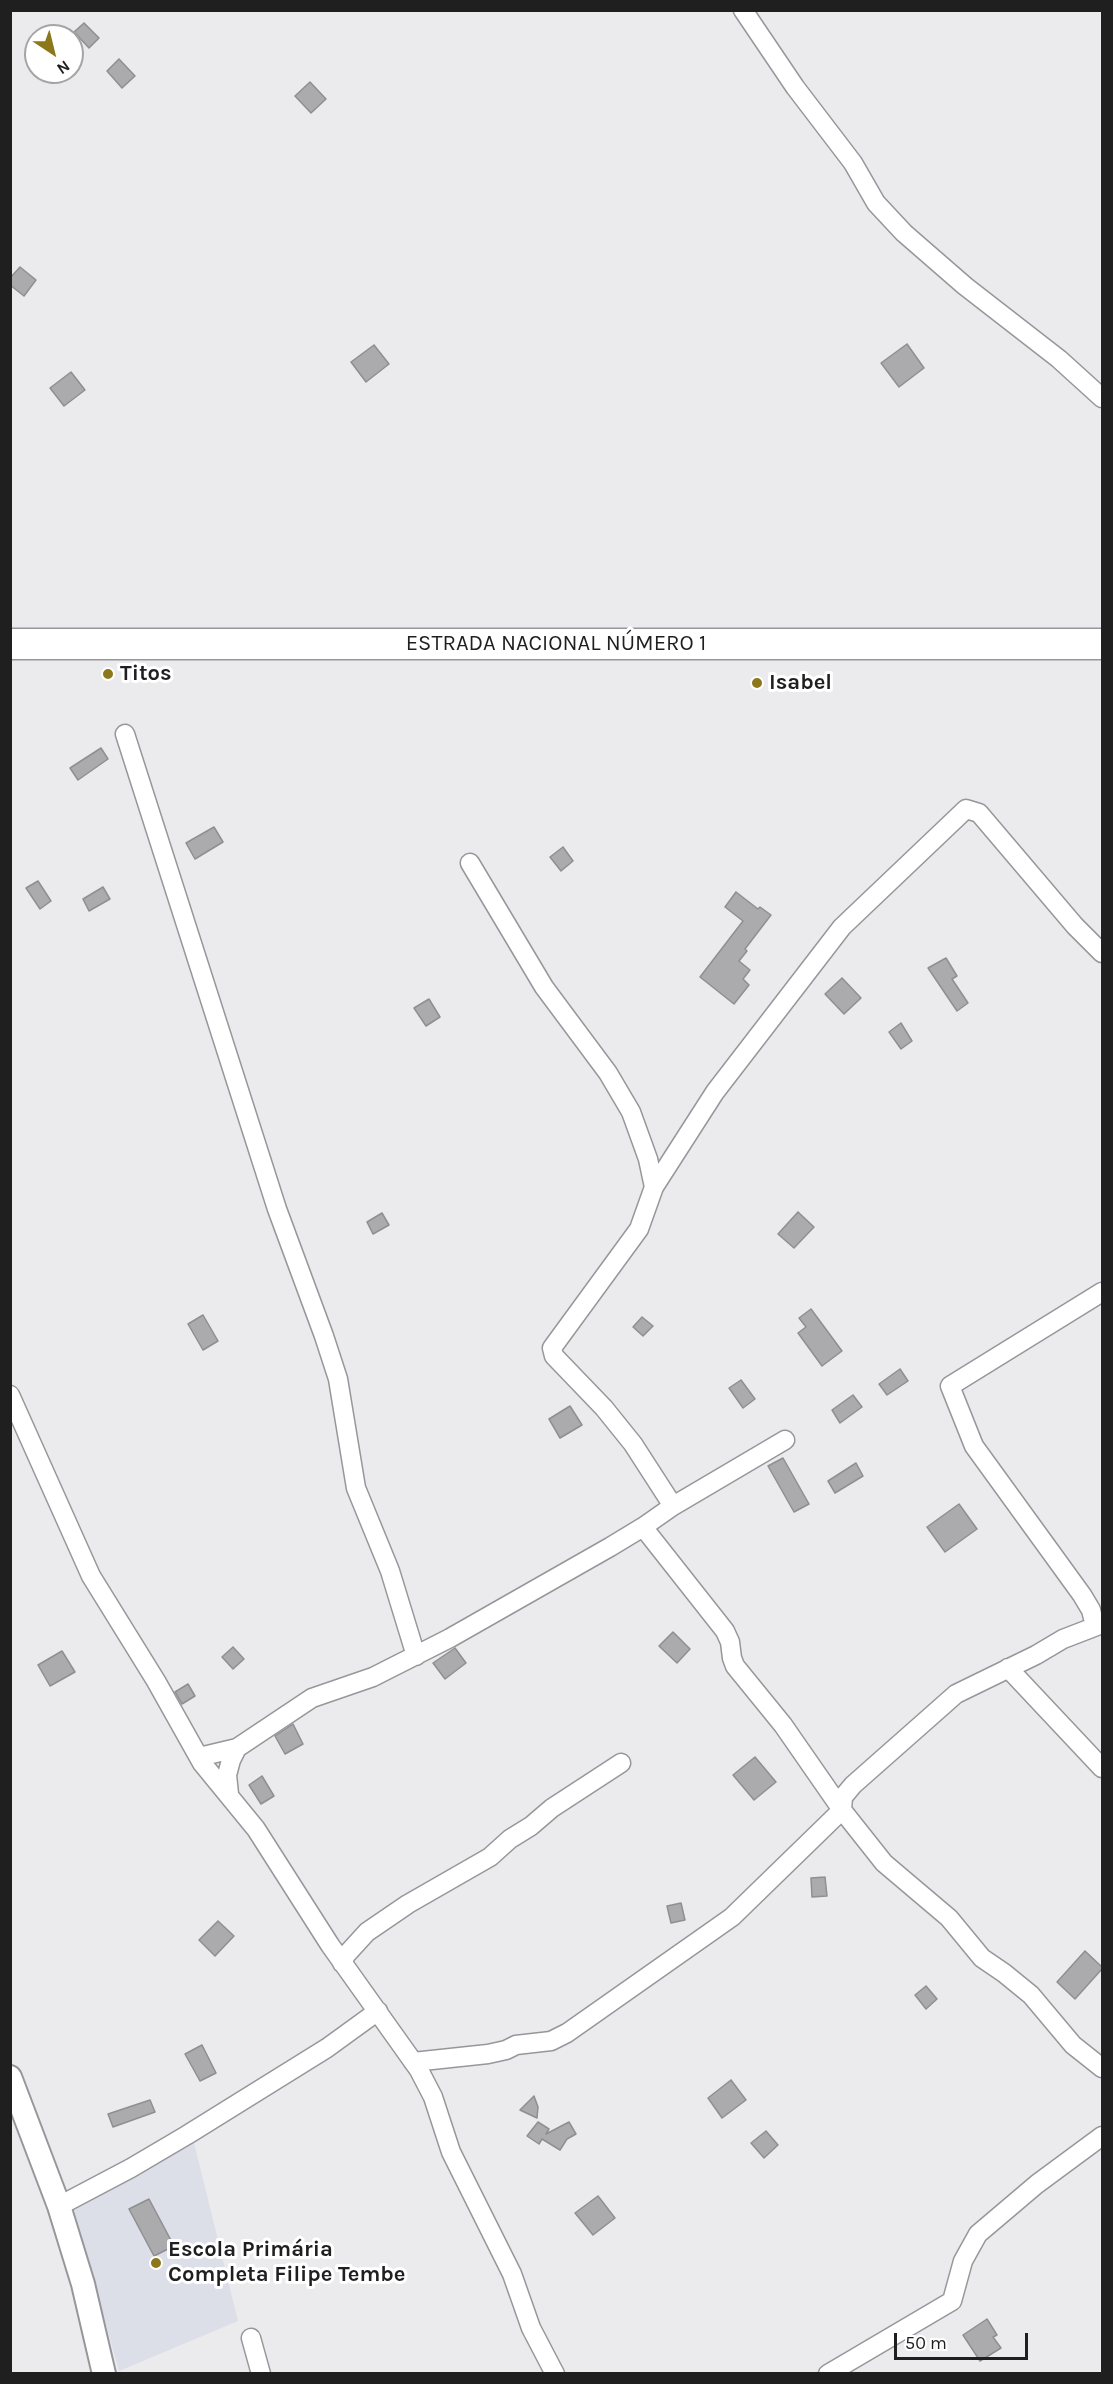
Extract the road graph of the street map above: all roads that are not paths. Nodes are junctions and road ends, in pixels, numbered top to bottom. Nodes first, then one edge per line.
1 (743, 10) edge
2 (1102, 398) edge
3 (10, 644) edge
4 (1102, 644) edge
5 (125, 734) dead end
6 (470, 863) dead end
7 (1102, 953) edge
8 (654, 1188) junction
9 (1102, 1292) edge
10 (10, 1395) edge
11 (785, 1440) dead end
12 (673, 1506) junction
13 (643, 1527) junction
14 (1099, 1625) edge
15 (416, 1656) junction
16 (1008, 1668) junction
17 (237, 1749) junction
18 (199, 1757) junction
19 (621, 1763) dead end
20 (1102, 1768) edge
21 (229, 1794) junction
22 (842, 1810) junction
23 (342, 1963) junction
24 (378, 2011) junction
25 (435, 2060) junction
26 (414, 2062) junction
27 (1102, 2068) edge
28 (10, 2077) edge
29 (424, 2080) junction
30 (1102, 2136) edge
31 (59, 2206) junction
32 (251, 2338) dead end
33 (104, 2373) edge
34 (261, 2373) edge
35 (555, 2373) edge
36 (828, 2373) edge

1 - 2 street
3 - 4 highway, ESTRADA NACIONAL NÚMERO 1
5 - 15 street
6 - 8 street
7 - 8 street
8 - 12 street
9 - 14 street
10 - 18 street
11 - 12 street
12 - 13 street
13 - 15 street
13 - 22 street
14 - 16 street
15 - 17 street
16 - 20 street
16 - 22 street
17 - 18 street
17 - 21 street
18 - 21 street
19 - 23 street
21 - 23 street
22 - 25 street
22 - 27 street
23 - 24 street
24 - 26 street
24 - 31 street
25 - 26 street
25 - 29 street
26 - 29 street
28 - 31 street
29 - 35 street
30 - 36 street
31 - 33 street
32 - 34 street

